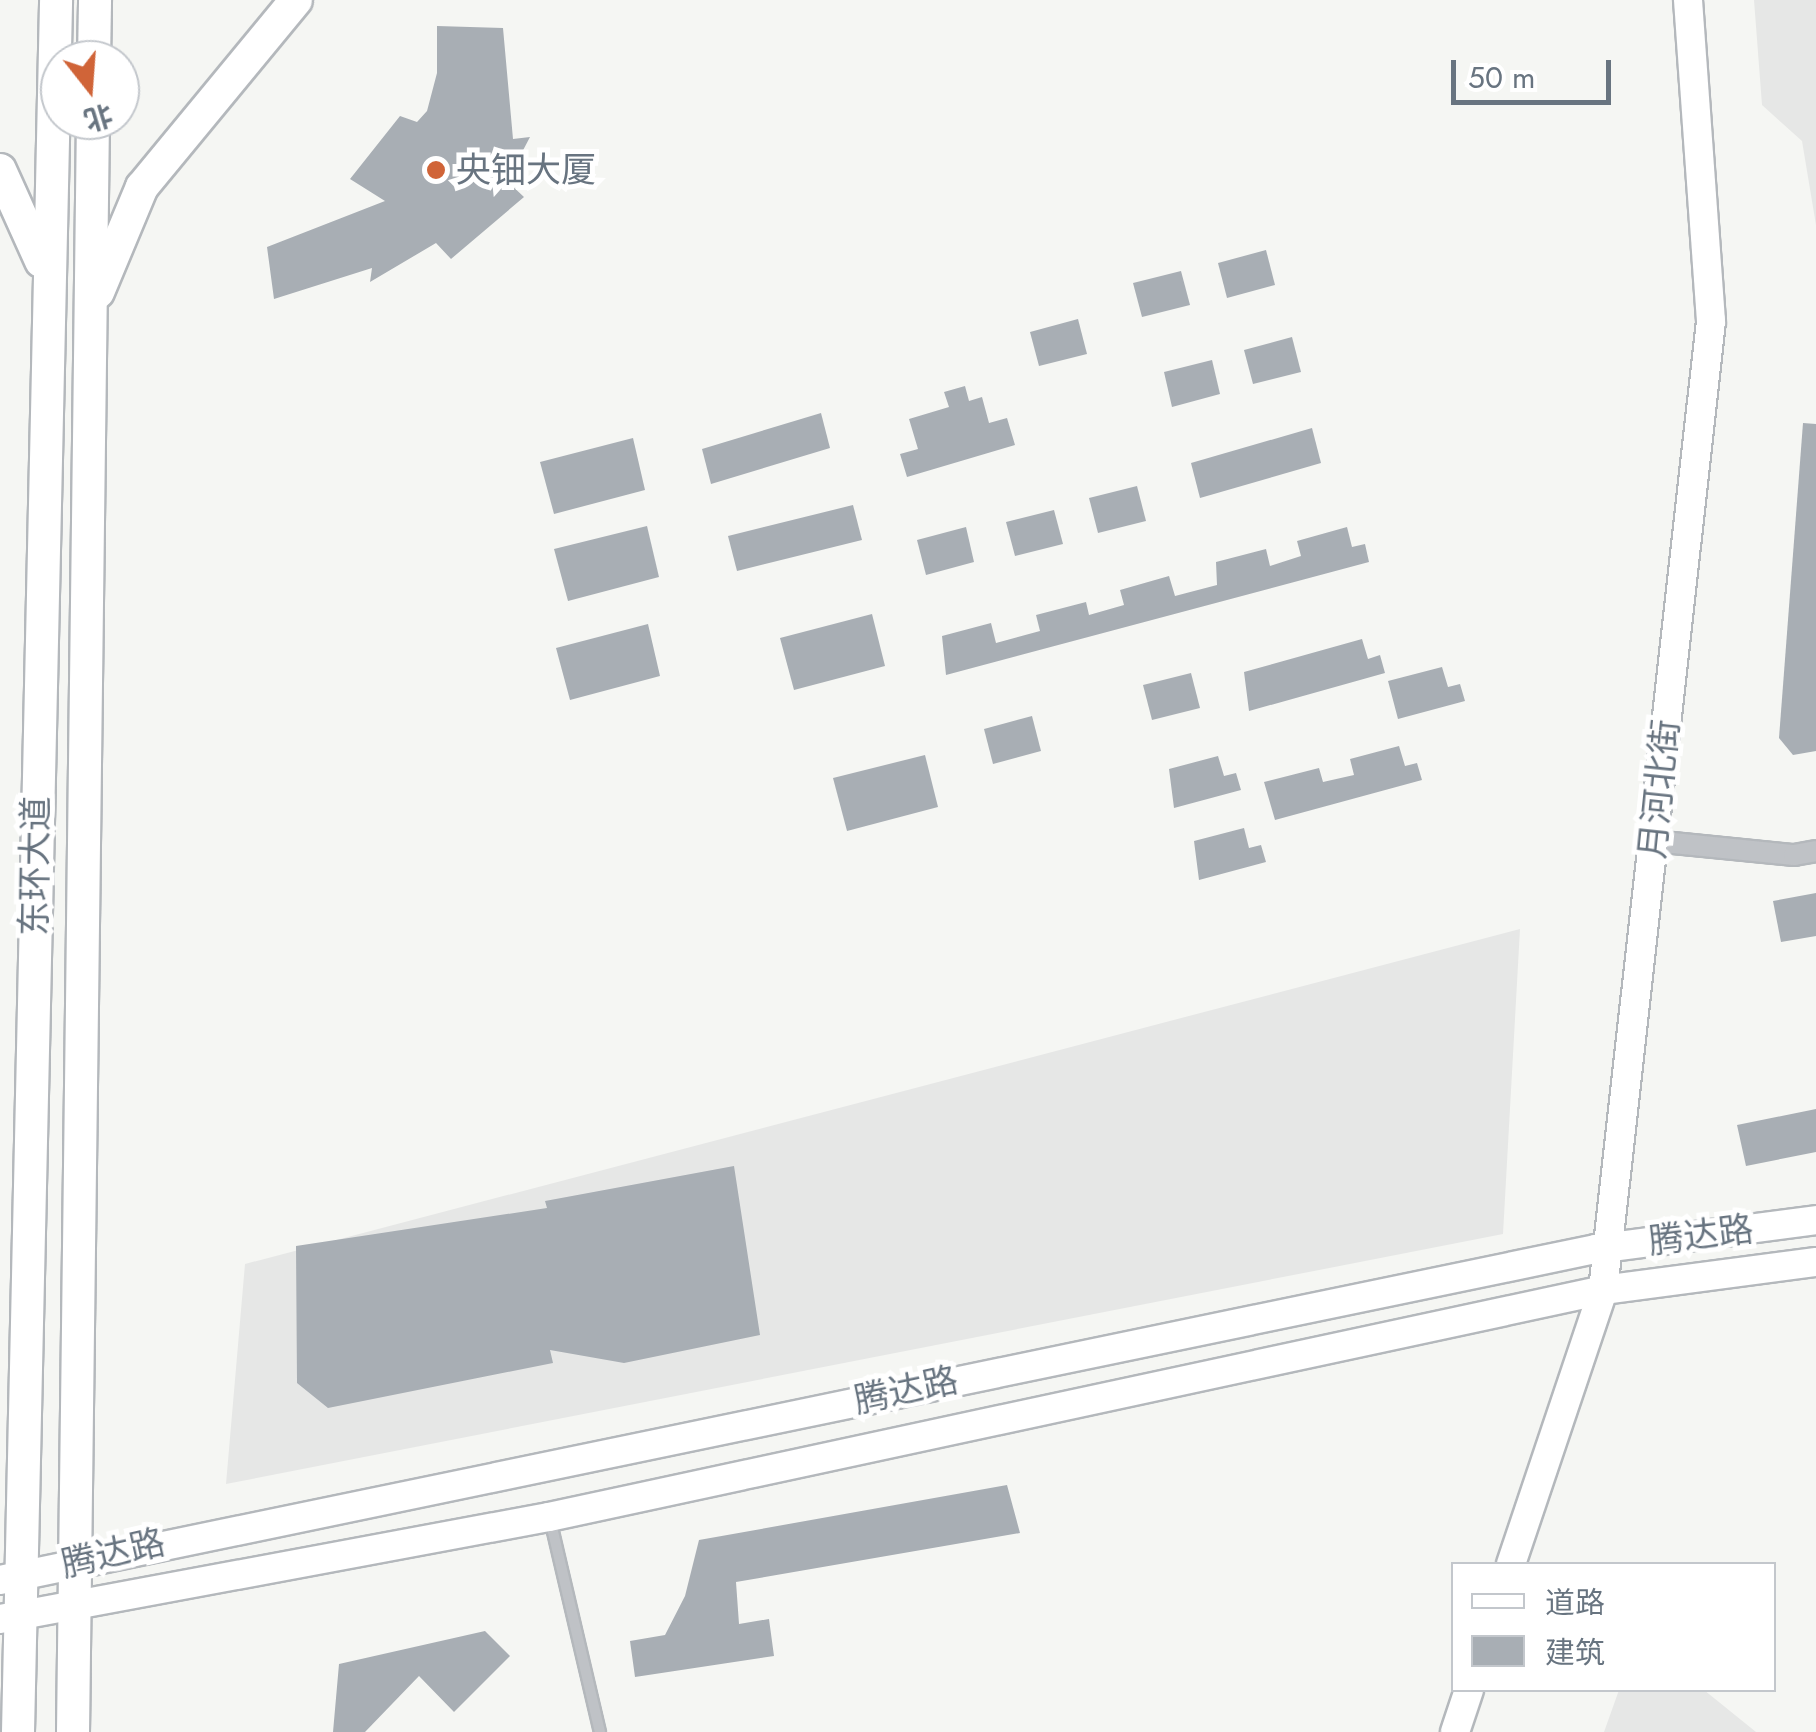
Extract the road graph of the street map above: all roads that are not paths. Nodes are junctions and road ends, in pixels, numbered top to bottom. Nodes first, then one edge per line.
1 (56, 0) edge
2 (95, 0) edge
3 (296, 0) edge
4 (1688, 0) edge
5 (94, 40) edge
6 (93, 140) edge
7 (0, 170) edge
8 (46, 276) junction
9 (90, 310) junction
10 (1653, 841) junction
11 (1816, 851) edge
12 (1816, 1220) edge
13 (1608, 1247) junction
14 (1816, 1262) edge
15 (1603, 1290) junction
16 (549, 1517) junction
17 (77, 1559) junction
18 (1512, 1562) edge
19 (12, 1577) edge
20 (74, 1605) junction
21 (10, 1616) edge
22 (1468, 1692) edge
23 (18, 1732) edge
24 (73, 1732) edge
25 (600, 1732) edge
26 (1455, 1732) edge

1 - 8 main road, 东环大道
2 - 5 main road
3 - 9 main road
4 - 10 main road, 月河北街
6 - 9 main road, 东环大道
7 - 8 main road
8 - 19 main road, 东环大道
9 - 17 main road, 东环大道
10 - 11 street
10 - 13 main road, 月河北街
12 - 13 main road, 腾达路
13 - 15 main road, 月河北街
13 - 17 main road, 腾达路
14 - 15 main road, 腾达路
15 - 16 main road, 腾达路
15 - 18 main road, 月河北街
16 - 20 main road, 腾达路
16 - 25 lane
17 - 19 main road, 腾达路
17 - 20 main road, 东环大道
19 - 21 main road, 东环大道
20 - 21 main road, 腾达路
20 - 24 main road, 东环大道
21 - 23 main road, 东环大道
22 - 26 main road

